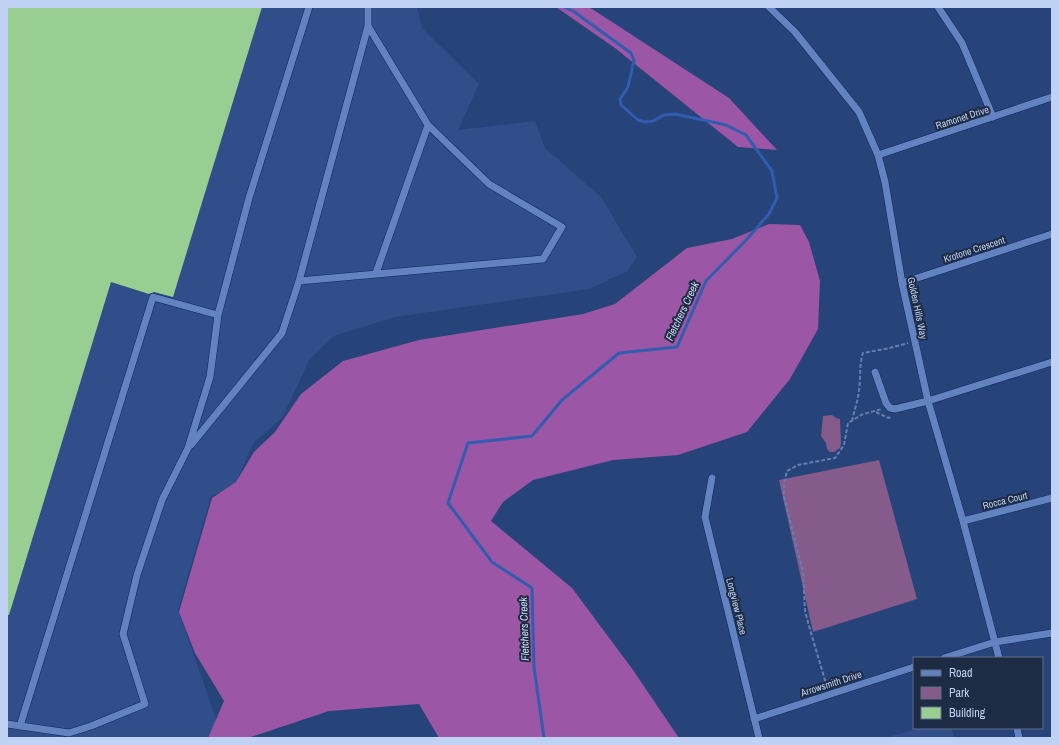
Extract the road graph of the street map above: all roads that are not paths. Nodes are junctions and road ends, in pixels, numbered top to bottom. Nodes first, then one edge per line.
1 (309, 7) edge
2 (368, 7) edge
3 (769, 7) edge
4 (938, 7) edge
5 (368, 26) junction
6 (1052, 97) edge
7 (993, 117) junction
8 (428, 125) junction
9 (878, 155) junction
10 (1052, 234) edge
11 (376, 273) junction
12 (299, 281) junction
13 (902, 283) junction
14 (218, 315) junction
15 (1052, 362) edge
16 (875, 372) dead end
17 (928, 401) junction
18 (188, 448) junction
19 (712, 478) dead end
20 (1052, 498) edge
21 (962, 521) junction
22 (1052, 633) edge
23 (995, 642) junction
24 (947, 657) edge
25 (999, 657) edge
26 (913, 667) edge
27 (754, 718) junction
28 (7, 724) edge
29 (20, 726) junction
30 (759, 738) edge

1 - 14 street
2 - 5 street
3 - 9 street, Golden Hills Way
4 - 7 street
5 - 8 street
5 - 12 street
6 - 7 street, Ramonet Drive
7 - 9 street, Ramonet Drive
8 - 11 street
8 - 11 street
9 - 13 street, Golden Hills Way
10 - 13 street, Krotone Crescent
11 - 12 street
12 - 18 street
13 - 17 street, Golden Hills Way
14 - 18 street
14 - 29 street
15 - 17 street
16 - 17 street
17 - 21 street, Golden Hills Way
18 - 29 street
19 - 27 street, Longview Place
20 - 21 street, Rocca Court
21 - 23 street, Golden Hills Way
22 - 23 street
23 - 24 street
23 - 25 street, Golden Hills Way
26 - 27 street, Arrowsmith Drive
27 - 30 street, Longview Place
28 - 29 street

